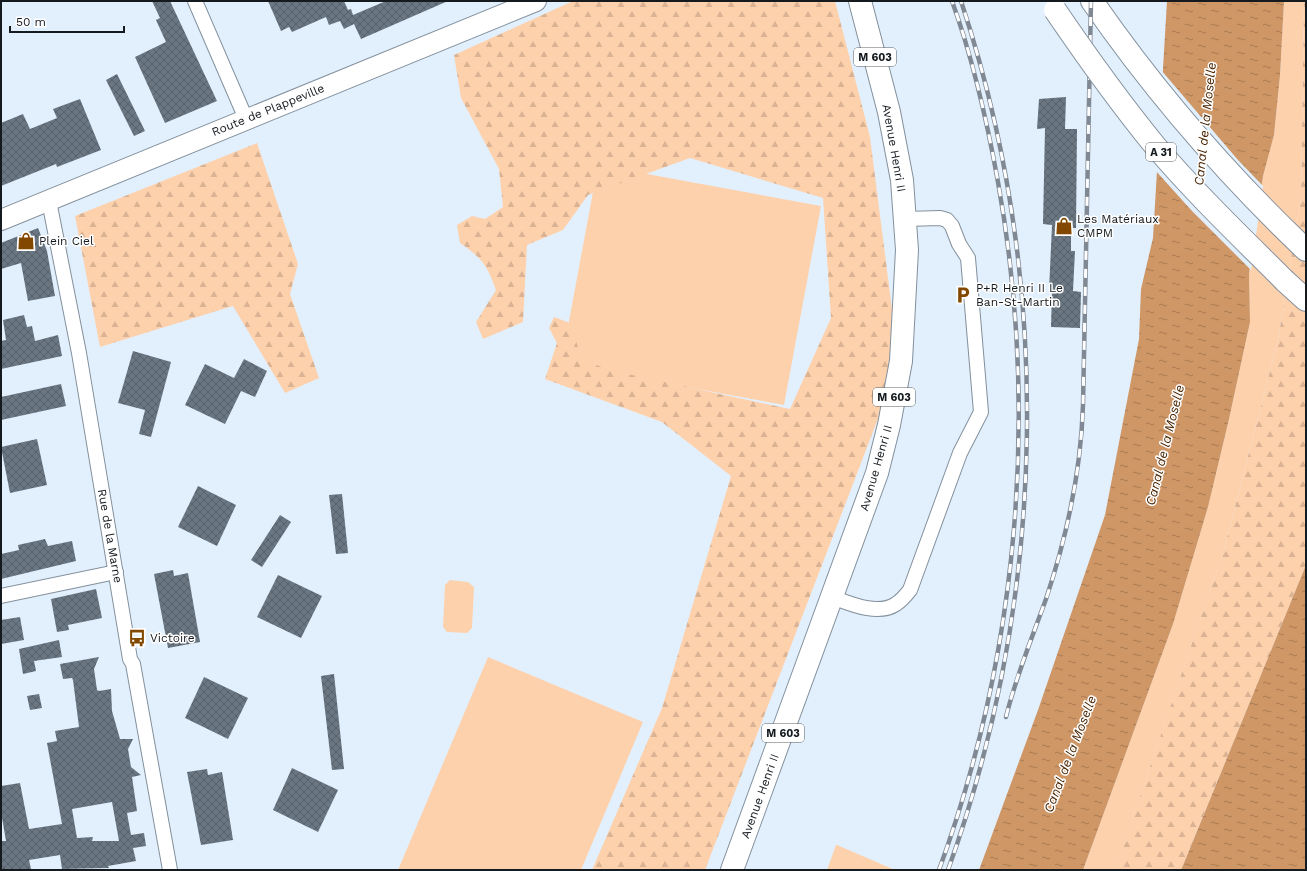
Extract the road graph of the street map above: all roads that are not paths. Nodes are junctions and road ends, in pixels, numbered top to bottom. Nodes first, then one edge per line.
1 (195, 1) edge
2 (536, 1) edge
3 (860, 1) edge
4 (1092, 1) edge
5 (1052, 5) edge
6 (246, 119) junction
7 (49, 201) junction
8 (1, 220) edge
9 (905, 220) junction
10 (1306, 250) edge
11 (1306, 300) edge
12 (116, 572) junction
13 (1, 596) edge
14 (832, 597) junction
15 (170, 870) edge
16 (732, 870) edge

1 - 6 street
2 - 6 street, Route de Plappeville
3 - 9 main road, Avenue Henri II / M 603
4 - 10 main road
5 - 11 main road, A 31, bridge
6 - 7 street, Route de Plappeville
7 - 8 street, Route de Plappeville
7 - 12 street, Rue de la Marne
9 - 14 main road, Avenue Henri II / M 603
9 - 14 street
12 - 13 street
12 - 15 street, Rue de la Marne
14 - 16 main road, Avenue Henri II / M 603

